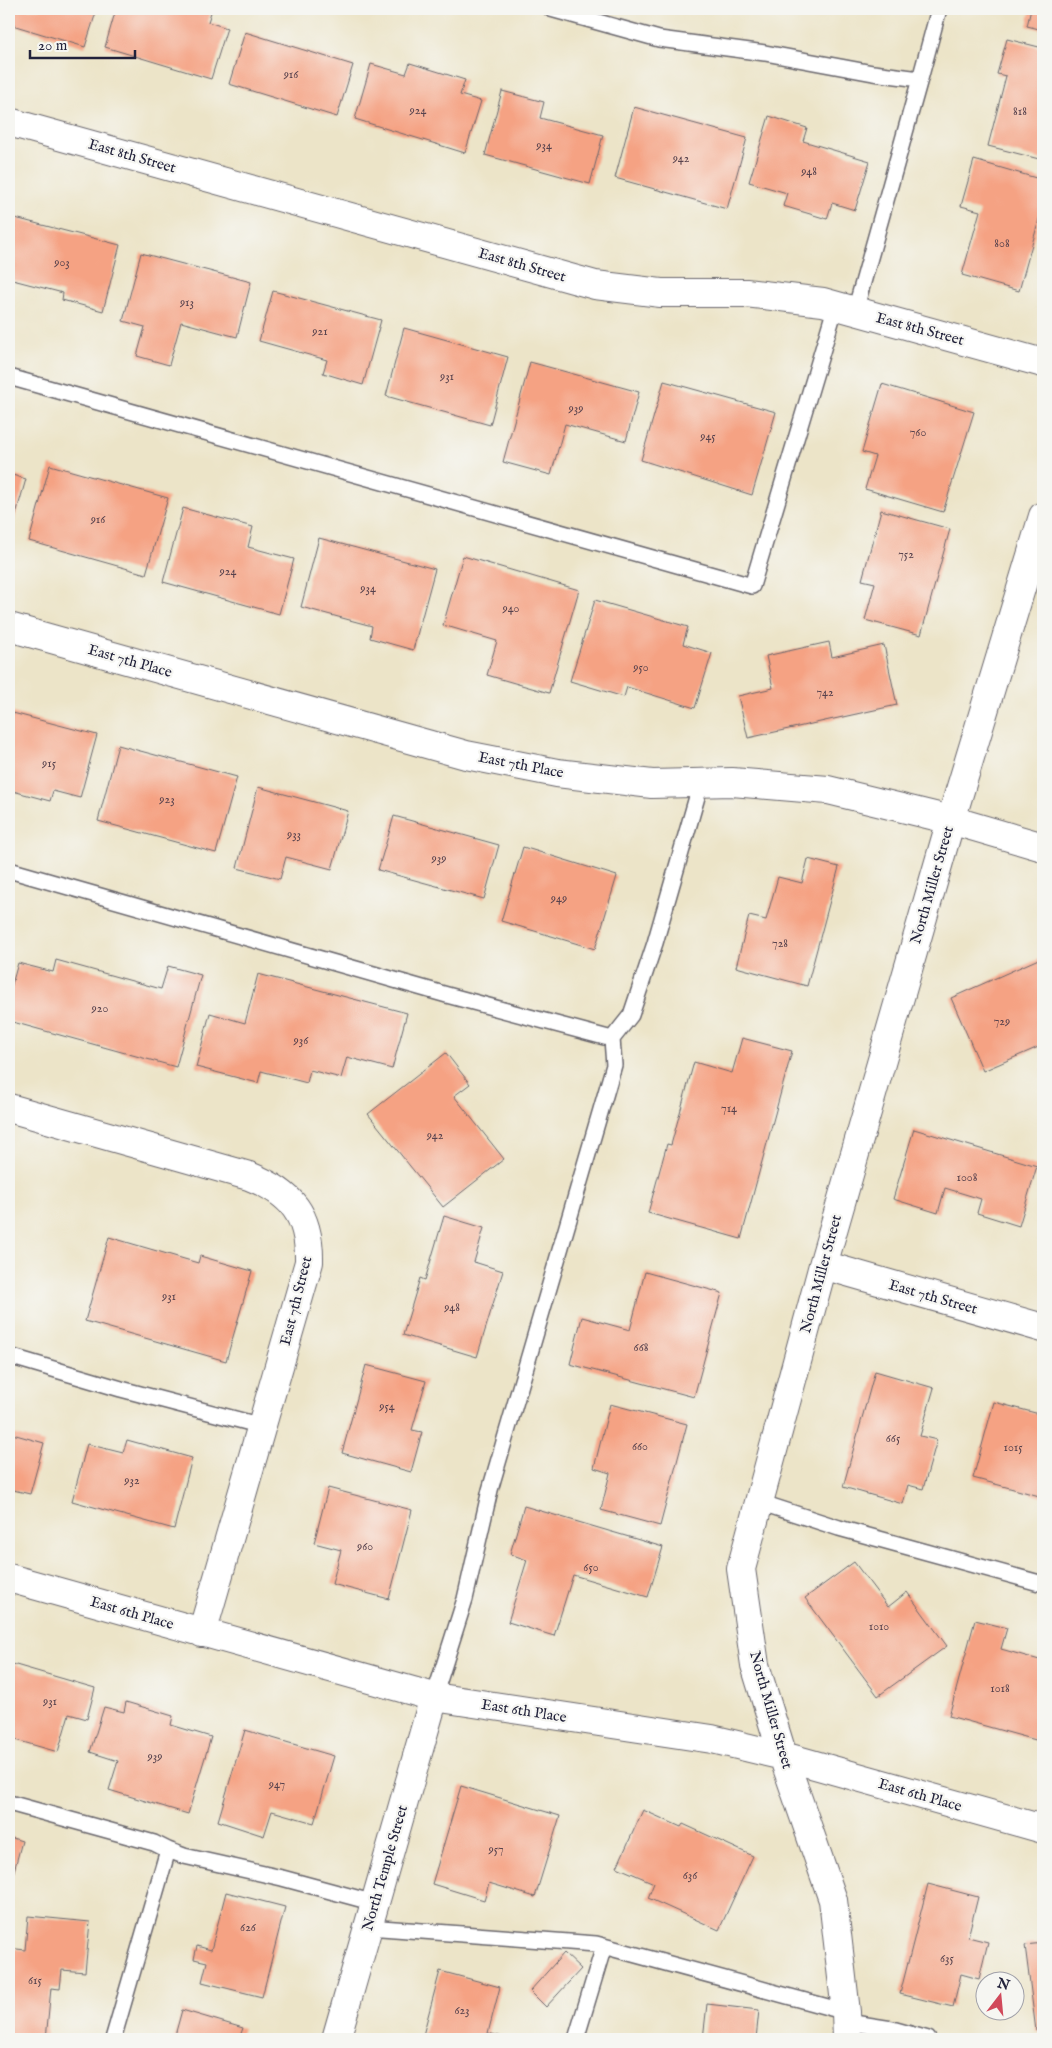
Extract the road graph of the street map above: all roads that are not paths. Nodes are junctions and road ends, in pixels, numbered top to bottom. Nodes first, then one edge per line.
1 (551, 9) edge
2 (939, 9) edge
3 (920, 79) junction
4 (9, 122) edge
5 (846, 308) junction
6 (1043, 363) edge
7 (9, 377) edge
8 (1043, 516) edge
9 (9, 627) edge
10 (701, 783) junction
11 (950, 820) junction
12 (1043, 847) edge
13 (9, 870) edge
14 (612, 1039) junction
15 (9, 1108) edge
16 (823, 1265) junction
17 (1043, 1328) edge
18 (9, 1356) edge
19 (262, 1426) junction
20 (759, 1502) junction
21 (9, 1578) edge
22 (1043, 1584) edge
23 (202, 1633) junction
24 (434, 1697) junction
25 (783, 1756) junction
26 (9, 1803) edge
27 (1043, 1829) edge
28 (168, 1850) junction
29 (372, 1915) junction
30 (604, 1946) junction
31 (846, 2024) edge
32 (113, 2039) edge
33 (336, 2039) edge
34 (576, 2039) edge
35 (928, 2039) edge

1 - 3 lane
2 - 3 lane
3 - 5 lane
4 - 5 street, East 8th Street
5 - 6 street, East 8th Street
5 - 7 lane
8 - 11 street, North Miller Street
9 - 10 street, East 7th Place
10 - 11 street, East 7th Place
10 - 14 lane
11 - 12 street, East 7th Place
11 - 16 street, North Miller Street
13 - 14 lane
14 - 24 lane
15 - 19 street, East 7th Street
16 - 17 street, East 7th Street
16 - 20 street, North Miller Street
18 - 19 lane
19 - 23 street, East 7th Street
20 - 22 lane
20 - 25 street, North Miller Street
21 - 23 street, East 6th Place
23 - 24 street, East 6th Place
24 - 25 street, East 6th Place
24 - 29 street, North Temple Street
25 - 27 street, East 6th Place
25 - 31 street, North Miller Street
26 - 28 lane
28 - 29 lane
28 - 32 lane
29 - 30 lane
29 - 33 street, North Temple Street
30 - 31 lane
30 - 34 lane
31 - 35 lane

